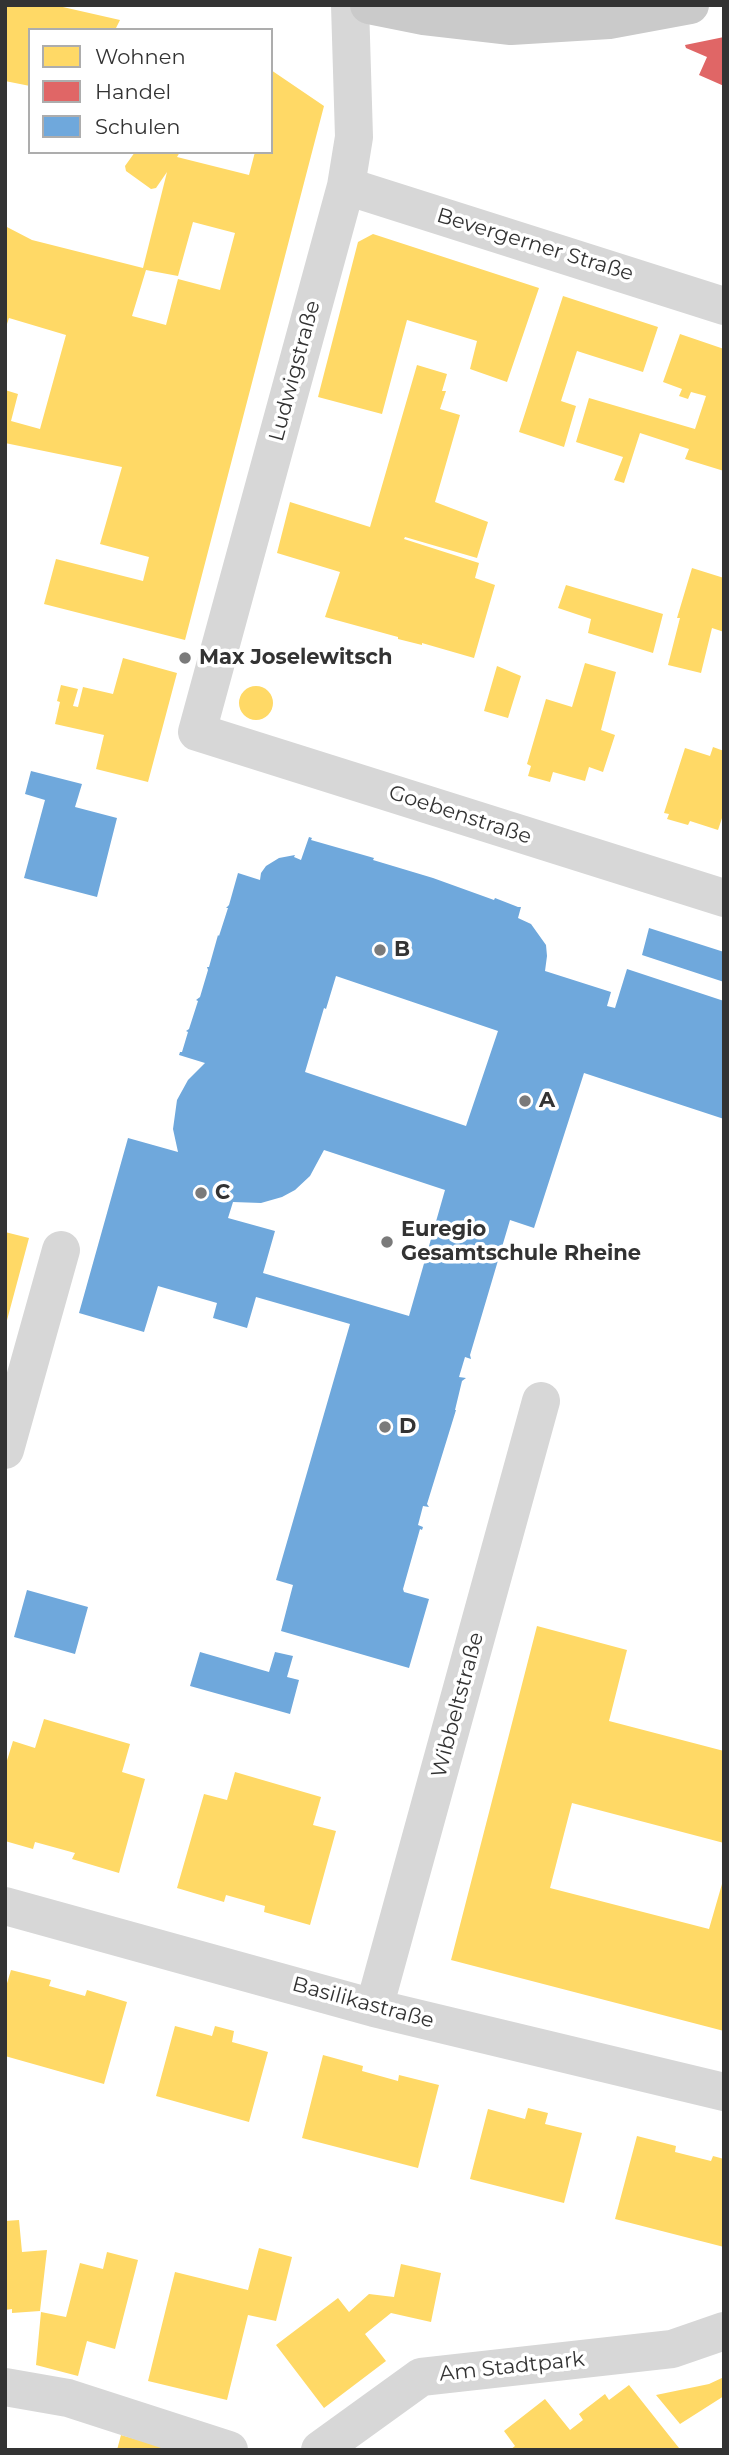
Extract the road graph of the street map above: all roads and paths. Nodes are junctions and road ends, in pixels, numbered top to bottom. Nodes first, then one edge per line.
1 (350, 5) edge
2 (369, 5) edge
3 (690, 5) edge
4 (346, 186) junction
5 (724, 306) edge
6 (197, 732) joint
7 (724, 898) edge
8 (61, 1250) dead end
9 (541, 1401) dead end
10 (5, 1450) edge
11 (5, 1906) edge
12 (374, 2008) junction
13 (724, 2092) edge
14 (724, 2331) edge
15 (5, 2387) edge
16 (229, 2450) edge
17 (320, 2450) edge

1 - 4 street, Ludwigstraße
2 - 3 main road
4 - 5 street, Bevergerner Straße
4 - 6 street, Ludwigstraße
6 - 7 street, Goebenstraße
8 - 10 street
9 - 12 street, Wibbeltstraße
11 - 12 street, Basilikastraße
12 - 13 street, Basilikastraße
14 - 17 street, Am Stadtpark
15 - 16 street

